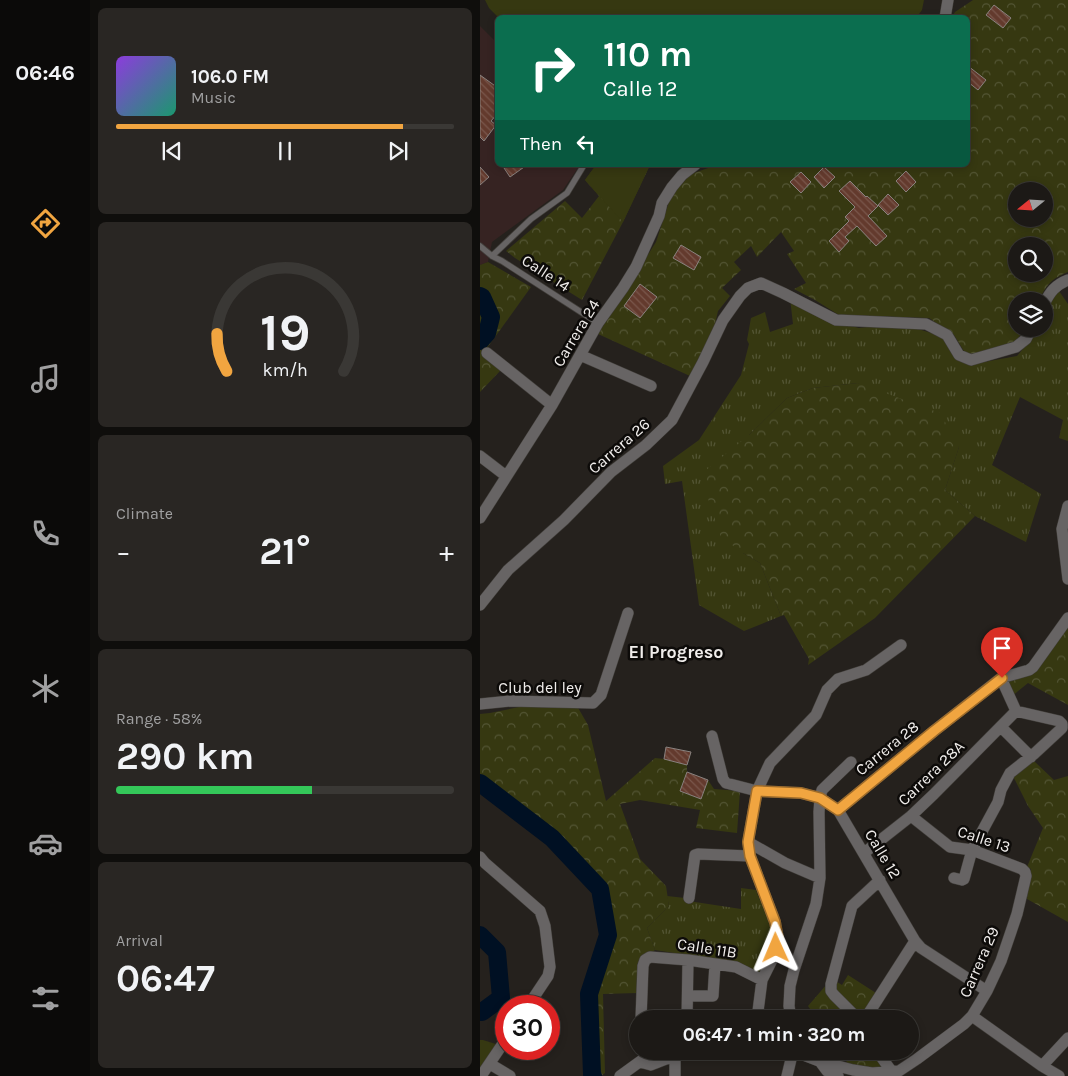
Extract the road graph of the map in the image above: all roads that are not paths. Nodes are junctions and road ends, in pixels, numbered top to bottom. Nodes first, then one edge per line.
1 (948, 0) edge
2 (946, 15) edge
3 (583, 167) edge
4 (692, 167) edge
5 (480, 246) edge
6 (492, 256) junction
7 (1068, 280) edge
8 (1051, 292) edge
9 (598, 322) junction
10 (1027, 337) edge
11 (487, 353) dead end
12 (580, 355) junction
13 (651, 386) dead end
14 (552, 405) junction
15 (480, 456) edge
16 (506, 476) junction
17 (1067, 514) edge
18 (480, 518) edge
19 (1068, 580) edge
20 (480, 605) edge
21 (628, 613) dead end
22 (1068, 618) edge
23 (901, 645) dead end
24 (1002, 678) junction
25 (480, 704) edge
26 (1016, 711) junction
27 (1001, 727) junction
28 (712, 736) dead end
29 (1031, 757) junction
30 (851, 762) dead end
31 (757, 791) junction
32 (820, 798) junction
33 (838, 810) junction
34 (911, 816) junction
35 (748, 842) junction
36 (972, 850) junction
37 (864, 853) junction
38 (750, 856) junction
39 (480, 857) edge
40 (1025, 872) joint
41 (820, 878) junction
42 (954, 878) dead end
43 (880, 880) junction
44 (688, 898) dead end
45 (915, 941) junction
46 (688, 960) junction
47 (715, 964) junction
48 (762, 980) junction
49 (987, 990) junction
50 (535, 995) edge
51 (688, 996) junction
52 (641, 1010) edge
53 (687, 1010) edge
54 (758, 1010) edge
55 (790, 1010) edge
56 (849, 1010) edge
57 (871, 1010) edge
58 (972, 1016) junction
59 (1068, 1038) edge
60 (495, 1056) edge
61 (637, 1060) edge
62 (644, 1060) edge
63 (662, 1060) edge
64 (675, 1060) edge
65 (793, 1060) edge
66 (883, 1060) edge
67 (820, 1061) joint
68 (490, 1064) junction
69 (1042, 1066) junction
70 (892, 1072) junction
71 (481, 1076) edge
72 (510, 1076) edge
73 (620, 1076) edge
74 (675, 1076) edge
75 (786, 1076) edge
76 (838, 1076) edge
77 (1059, 1076) edge

1 - 2 street
3 - 6 lane
4 - 9 street, Carrera 24
5 - 6 lane, Calle 14
6 - 9 lane, Calle 14
7 - 8 street
9 - 12 street, Carrera 24
10 - 20 street, Carrera 26
11 - 14 street
12 - 13 street
12 - 14 street, Carrera 24
14 - 16 street, Carrera 24
15 - 16 street
16 - 18 street, Carrera 24
17 - 19 street
21 - 25 street, Club del ley
22 - 24 street, Carrera 28
23 - 31 street
24 - 26 street
24 - 33 street, Carrera 28
26 - 27 street, Carrera 28A
26 - 29 street
27 - 29 street
27 - 34 street, Carrera 28A
28 - 31 street, Calle 12
29 - 36 street
30 - 32 street
31 - 32 street, Calle 12
31 - 35 street
32 - 33 street, Calle 12
32 - 41 street
33 - 37 street, Calle 12
34 - 36 street, Calle 13
34 - 37 street, Carrera 28A
35 - 38 street
35 - 41 street
36 - 40 street, Calle 13
36 - 42 street
37 - 43 street, Calle 12
38 - 44 street
38 - 48 street
39 - 50 street
40 - 49 street, Carrera 29
41 - 55 street
43 - 45 street, Calle 12
43 - 56 street
45 - 49 street, Calle 12
45 - 57 street
46 - 47 street, Calle 11B
46 - 51 street
46 - 52 street, Calle 11B
47 - 48 street, Calle 11B
47 - 51 street
48 - 54 street
49 - 58 street, Carrera 29
51 - 53 street
58 - 69 street
58 - 70 street, Carrera 29
59 - 69 street
60 - 68 street
61 - 73 street
62 - 63 street
64 - 74 street
65 - 75 street
66 - 70 street
67 - 70 street, Carrera 29
67 - 76 street
68 - 71 street
68 - 72 street
69 - 77 street

